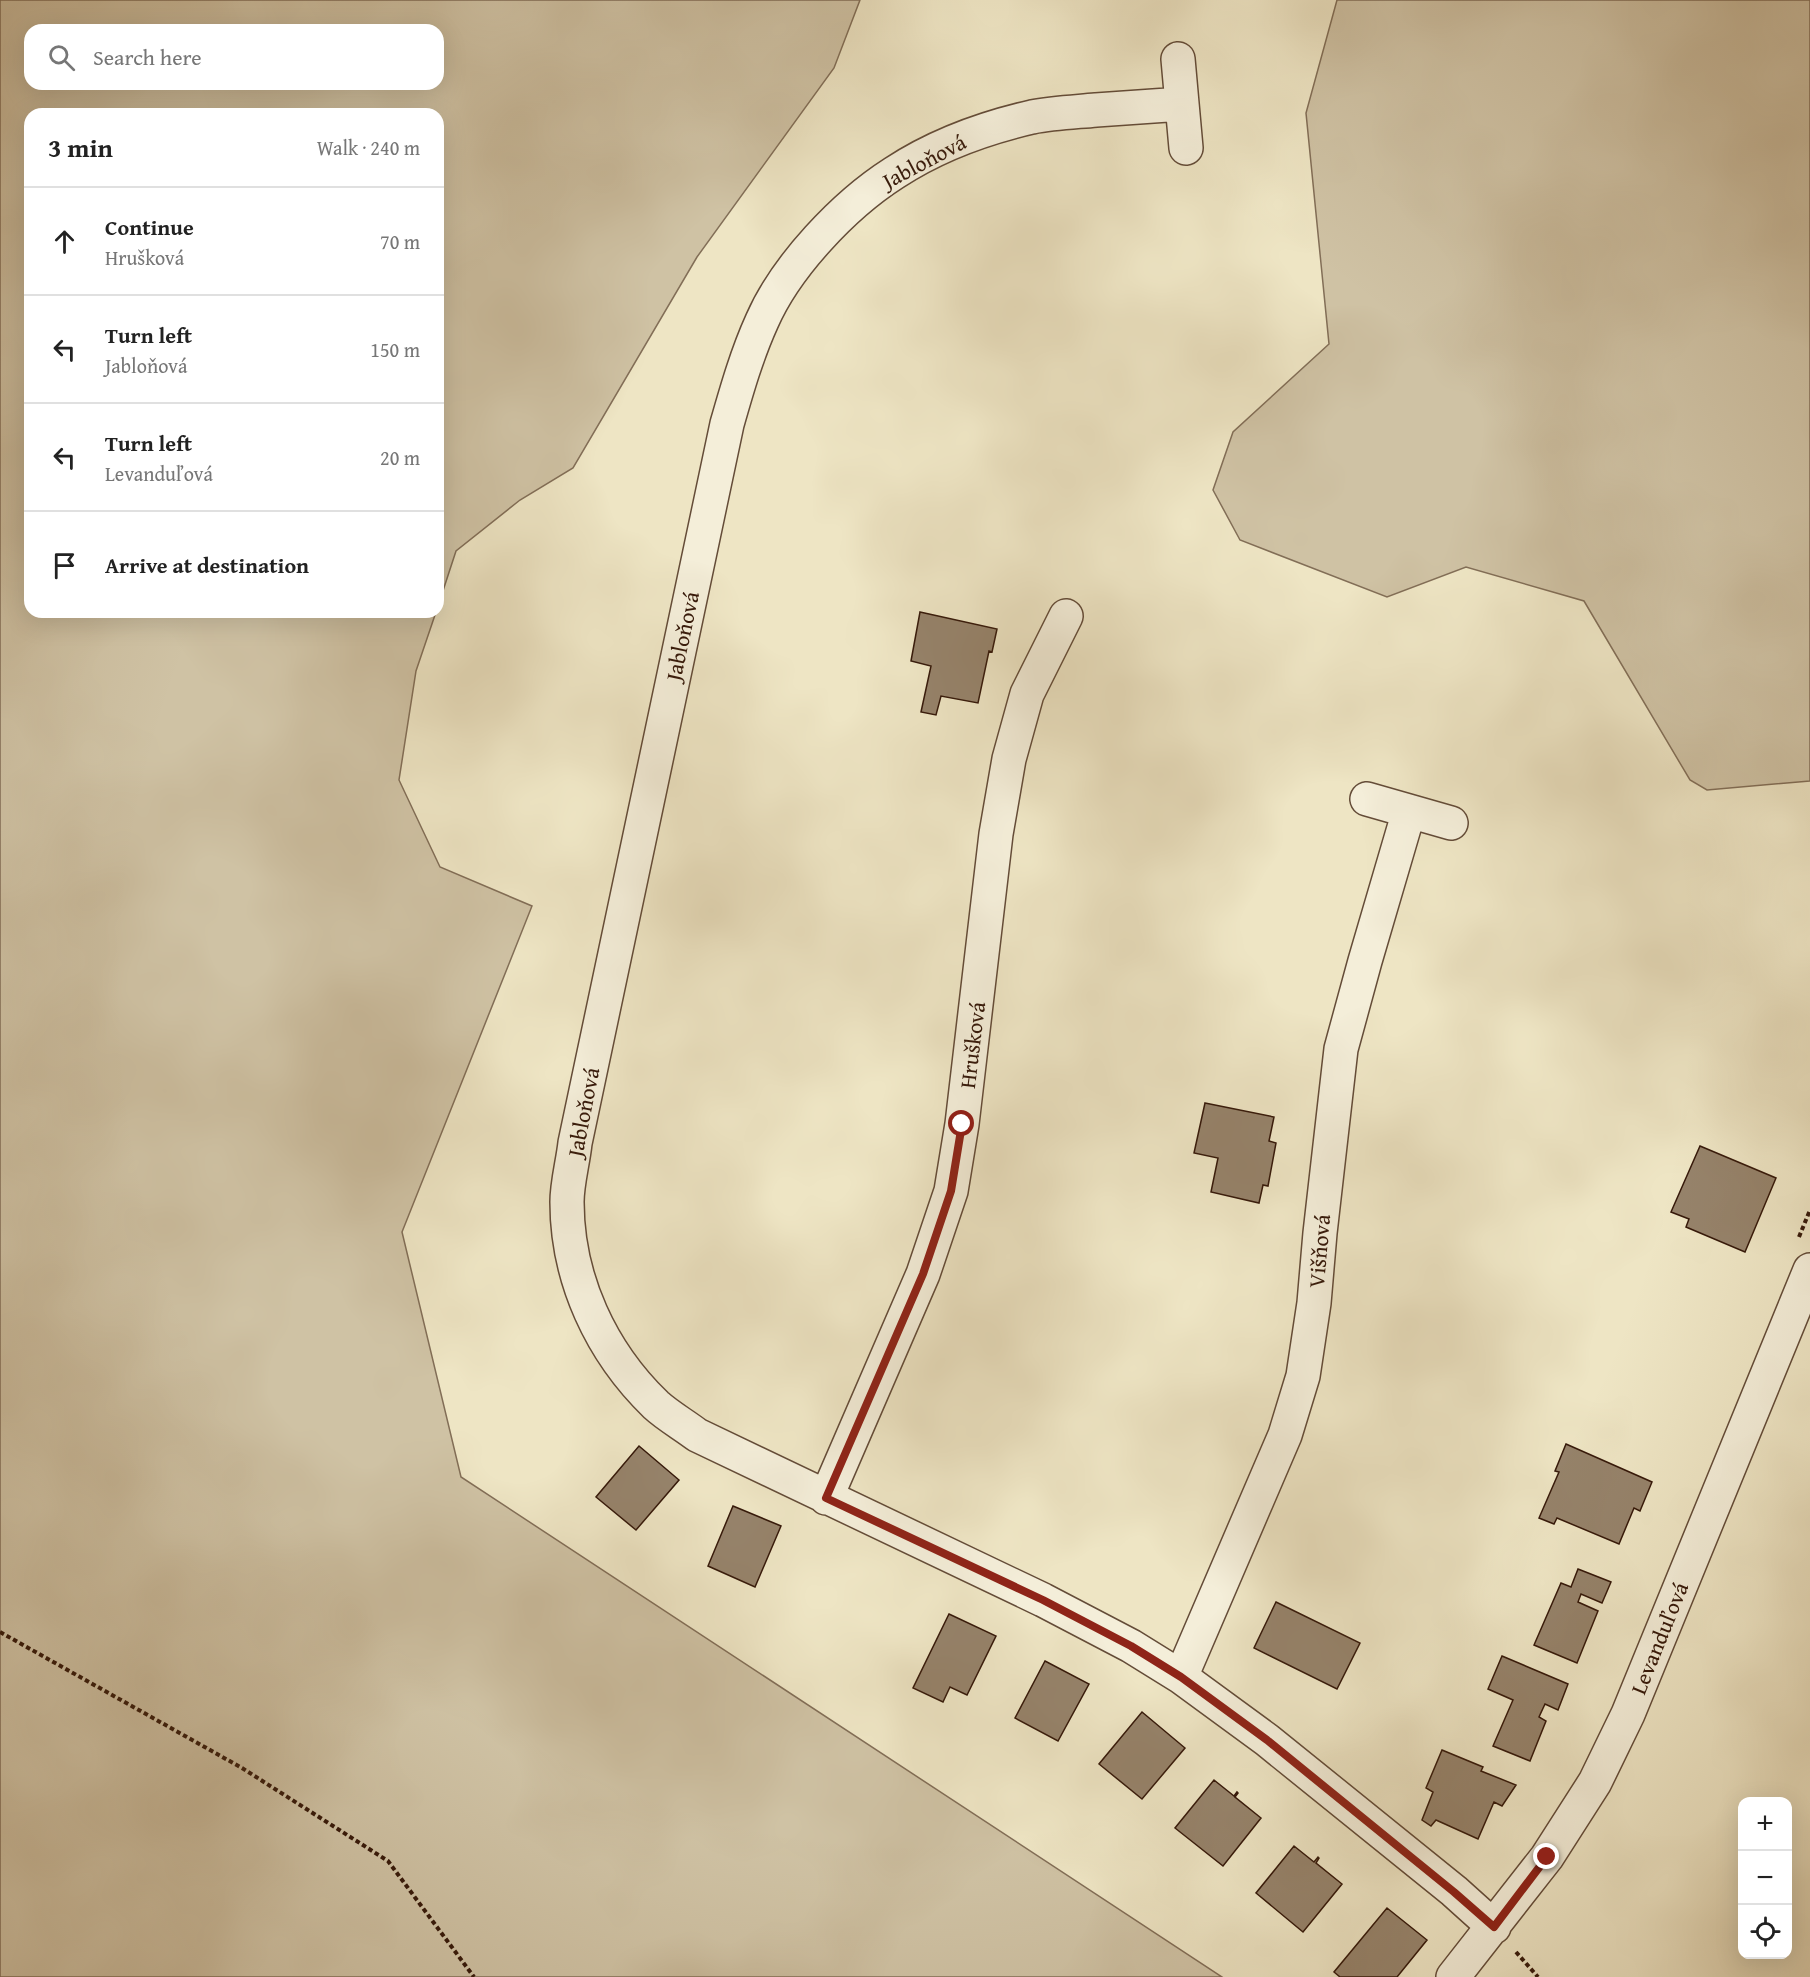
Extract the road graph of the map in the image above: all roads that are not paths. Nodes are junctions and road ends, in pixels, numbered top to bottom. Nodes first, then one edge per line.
1 (1178, 59) dead end
2 (1182, 104) junction
3 (1186, 148) dead end
4 (1066, 616) dead end
5 (1366, 799) dead end
6 (1409, 811) junction
7 (1451, 823) dead end
8 (1810, 1269) edge
9 (826, 1498) junction
10 (1181, 1677) junction
11 (1494, 1927) junction
12 (1453, 1977) edge

1 - 2 street
2 - 3 street
2 - 9 street, Jabloňová
4 - 9 street, Hrušková
5 - 6 street
6 - 7 street
6 - 10 street, Višňová
8 - 11 street, Levanduľová
9 - 10 street, Jabloňová
10 - 11 street, Jabloňová
11 - 12 street, Levanduľová

